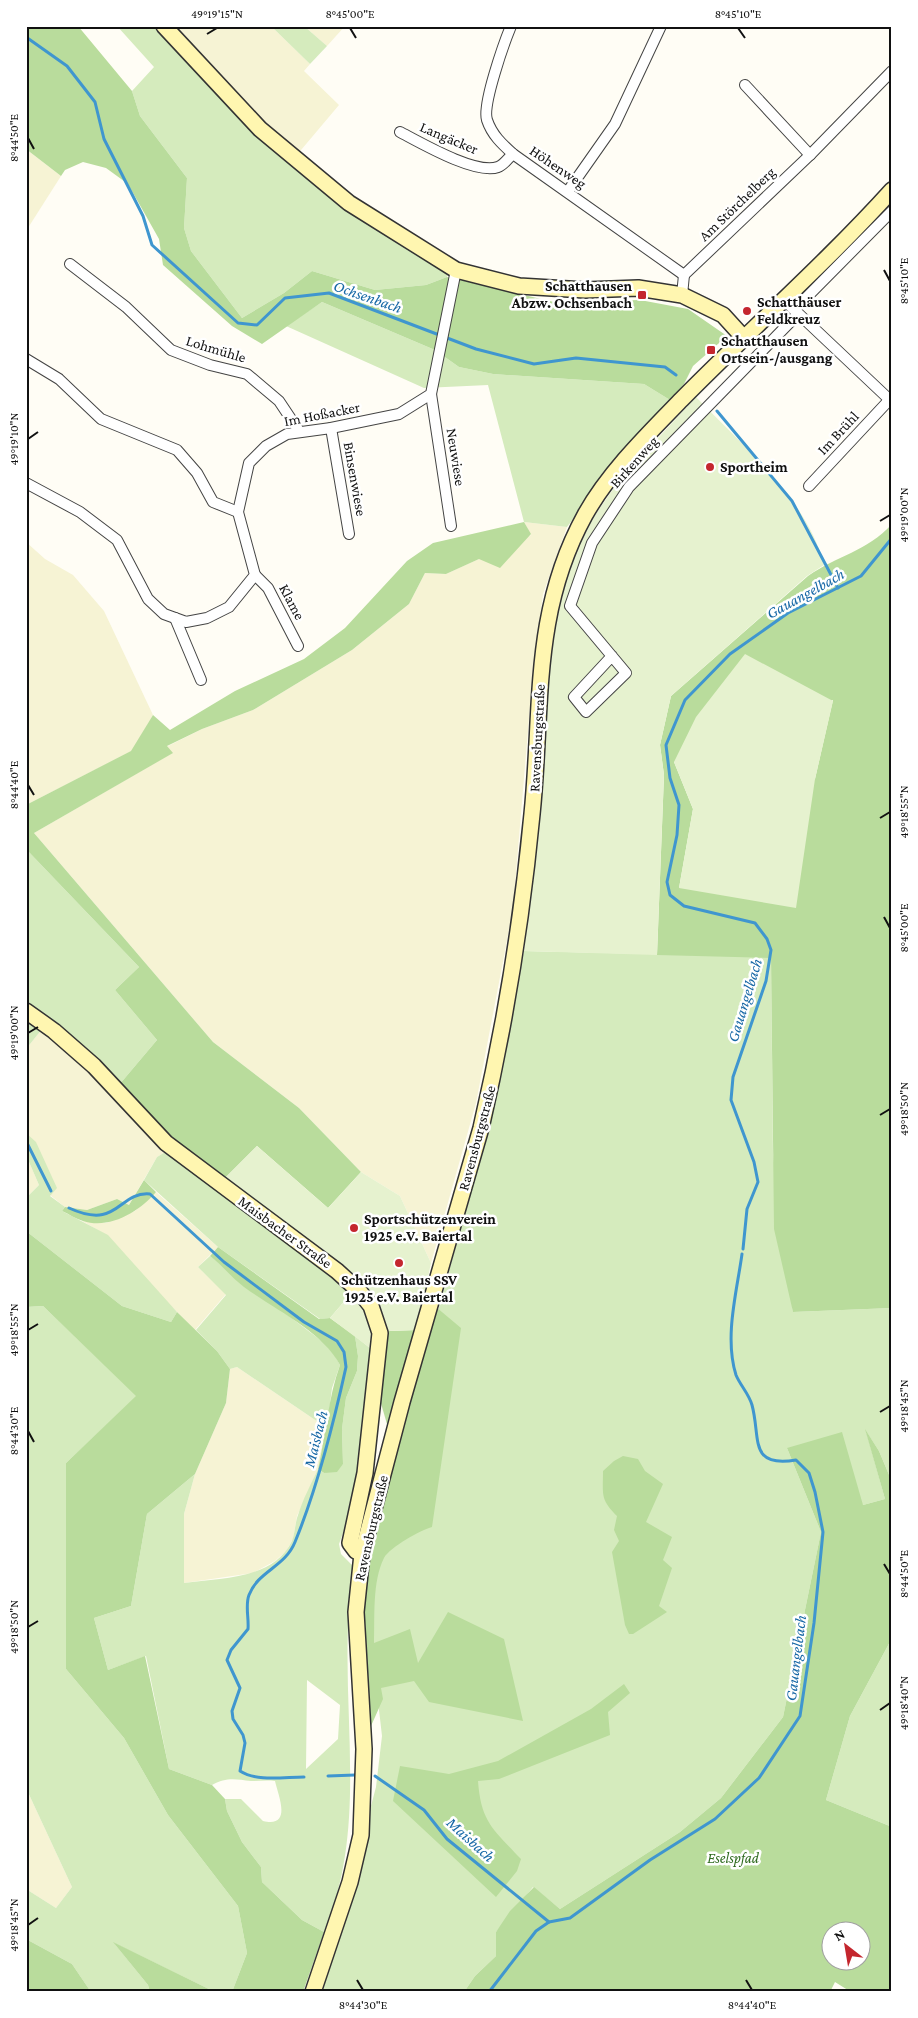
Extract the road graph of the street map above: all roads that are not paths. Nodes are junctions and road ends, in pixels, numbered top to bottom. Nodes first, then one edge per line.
1 (164, 26) edge
2 (511, 26) edge
3 (660, 26) edge
4 (892, 71) edge
5 (744, 85) dead end
6 (400, 132) dead end
7 (513, 154) junction
8 (810, 154) junction
9 (892, 190) edge
10 (568, 191) junction
11 (892, 211) edge
12 (70, 264) dead end
13 (456, 270) junction
14 (684, 275) junction
15 (682, 294) junction
16 (792, 308) junction
17 (743, 337) junction
18 (26, 359) edge
19 (431, 394) junction
20 (891, 400) edge
21 (331, 428) junction
22 (299, 431) junction
23 (26, 483) edge
24 (809, 486) dead end
25 (238, 512) junction
26 (451, 526) dead end
27 (350, 534) dead end
28 (255, 575) junction
29 (175, 618) junction
30 (298, 646) dead end
31 (612, 656) junction
32 (201, 680) dead end
33 (26, 1011) edge
34 (362, 1554) junction
35 (313, 1992) edge

1 - 13 main road
2 - 7 street, Höhenweg
3 - 10 street
4 - 8 street, Am Störchelberg
5 - 8 street
6 - 7 street, Langäcker
7 - 10 street, Höhenweg
8 - 14 street, Am Störchelberg
9 - 16 main road
10 - 14 street, Höhenweg
11 - 16 street, Birkenweg
12 - 22 street, Lohmühle
13 - 15 main road
13 - 19 street
14 - 15 street
15 - 17 main road
16 - 17 main road
16 - 20 street, Im Brühl
16 - 31 street, Birkenweg
17 - 34 main road, Ravensburgstraße
18 - 25 street
19 - 21 street, Im Hoßacker
19 - 26 street, Neuwiese
20 - 24 street, Im Brühl
21 - 22 street, Im Hoßacker
21 - 27 street, Binsenwiese
22 - 25 street, Im Hoßacker
23 - 29 street
25 - 28 street, Im Hoßacker
28 - 29 street
28 - 30 street, Klame
29 - 32 street
31 - 31 street, Birkenweg
33 - 34 main road, Maisbacher Straße
34 - 35 main road, Ravensburgstraße

